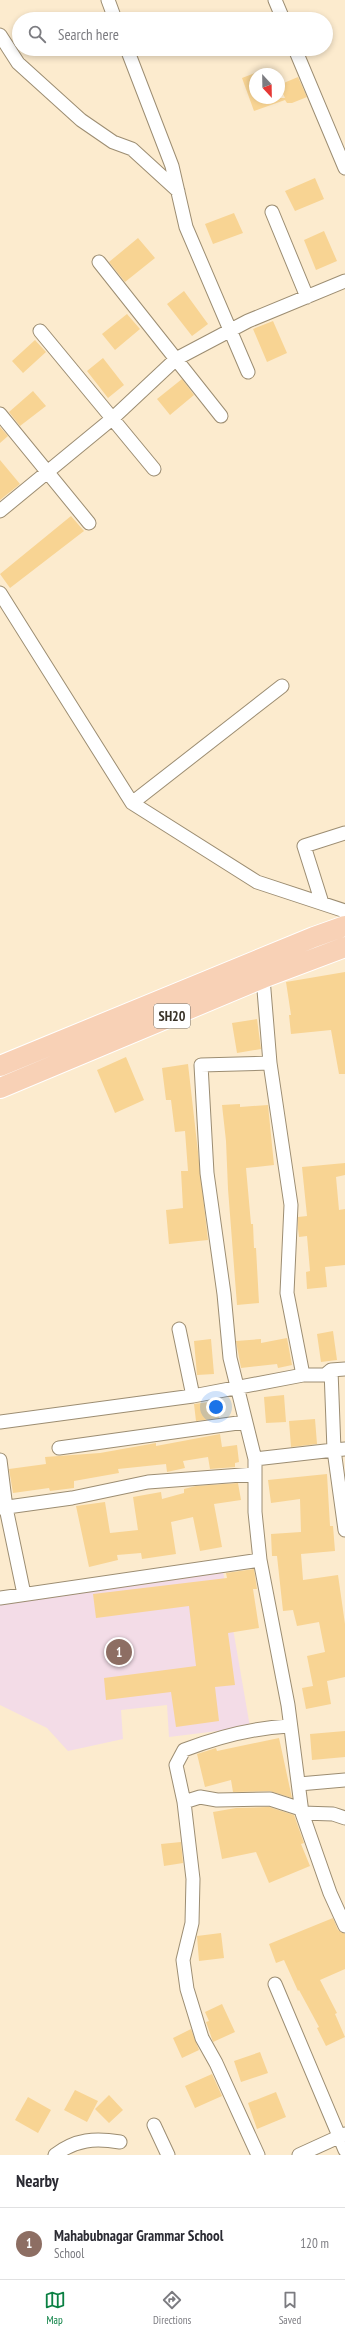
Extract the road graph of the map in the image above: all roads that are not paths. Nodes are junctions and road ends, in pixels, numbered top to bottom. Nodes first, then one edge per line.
1 (108, 0) edge
2 (275, 0) edge
3 (112, 12) edge
4 (279, 12) edge
5 (0, 35) edge
6 (12, 54) edge
7 (14, 56) edge
8 (130, 56) edge
9 (298, 56) edge
10 (345, 168) edge
11 (178, 191) junction
12 (272, 212) dead end
13 (99, 262) dead end
14 (345, 281) edge
15 (306, 297) junction
16 (40, 331) dead end
17 (230, 331) junction
18 (176, 360) junction
19 (248, 372) dead end
20 (0, 414) edge
21 (221, 416) dead end
22 (113, 418) junction
23 (154, 469) dead end
24 (48, 472) junction
25 (0, 511) edge
26 (89, 523) dead end
27 (0, 593) edge
28 (282, 686) dead end
29 (132, 803) junction
30 (345, 833) edge
31 (322, 903) junction
32 (345, 911) edge
33 (345, 926) edge
34 (345, 947) edge
35 (263, 978) junction
36 (270, 1063) junction
37 (0, 1066) edge
38 (0, 1088) edge
39 (179, 1329) dead end
40 (345, 1369) edge
41 (331, 1370) junction
42 (304, 1375) junction
43 (236, 1388) junction
44 (192, 1396) junction
45 (0, 1422) edge
46 (245, 1422) junction
47 (59, 1448) dead end
48 (339, 1450) edge
49 (255, 1459) junction
50 (0, 1460) edge
51 (255, 1474) junction
52 (3, 1508) edge
53 (345, 1530) edge
54 (260, 1560) junction
55 (24, 1594) junction
56 (0, 1598) edge
57 (289, 1726) junction
58 (345, 1780) edge
59 (298, 1784) junction
60 (184, 1802) junction
61 (302, 1811) junction
62 (345, 1818) edge
63 (345, 1926) edge
64 (276, 1984) dead end
65 (154, 2125) dead end
66 (342, 2135) edge
67 (120, 2142) dead end
68 (345, 2150) edge
69 (55, 2155) edge
70 (168, 2155) edge
71 (258, 2155) edge
72 (299, 2155) edge

1 - 3 street
2 - 4 street
5 - 6 street
7 - 11 street
8 - 11 street
9 - 10 street
11 - 17 street
12 - 15 street
13 - 18 street
14 - 15 street
15 - 17 street
16 - 22 street
17 - 18 street
17 - 19 street
18 - 21 street
18 - 22 street
20 - 24 street
22 - 23 street
22 - 24 street
24 - 25 street
24 - 26 street
27 - 29 street
28 - 29 street
29 - 31 street
30 - 31 street
31 - 32 street
33 - 37 main road, SH20
34 - 35 main road, SH20
35 - 36 street
35 - 38 main road, SH20
36 - 42 street
36 - 43 street
39 - 44 street
40 - 41 street
41 - 42 street
41 - 48 street
42 - 43 street
43 - 44 street
43 - 46 street
44 - 45 street
46 - 47 street
46 - 49 street
48 - 49 street
48 - 53 street
49 - 51 street
50 - 52 street
51 - 52 street
51 - 54 street
52 - 55 street
54 - 55 street
54 - 57 street
55 - 56 street
57 - 59 street
57 - 60 street
58 - 59 street
59 - 61 street
60 - 61 street
60 - 71 street
61 - 62 street
61 - 63 street
64 - 66 street
65 - 70 street
66 - 68 street
66 - 72 street
67 - 69 street

